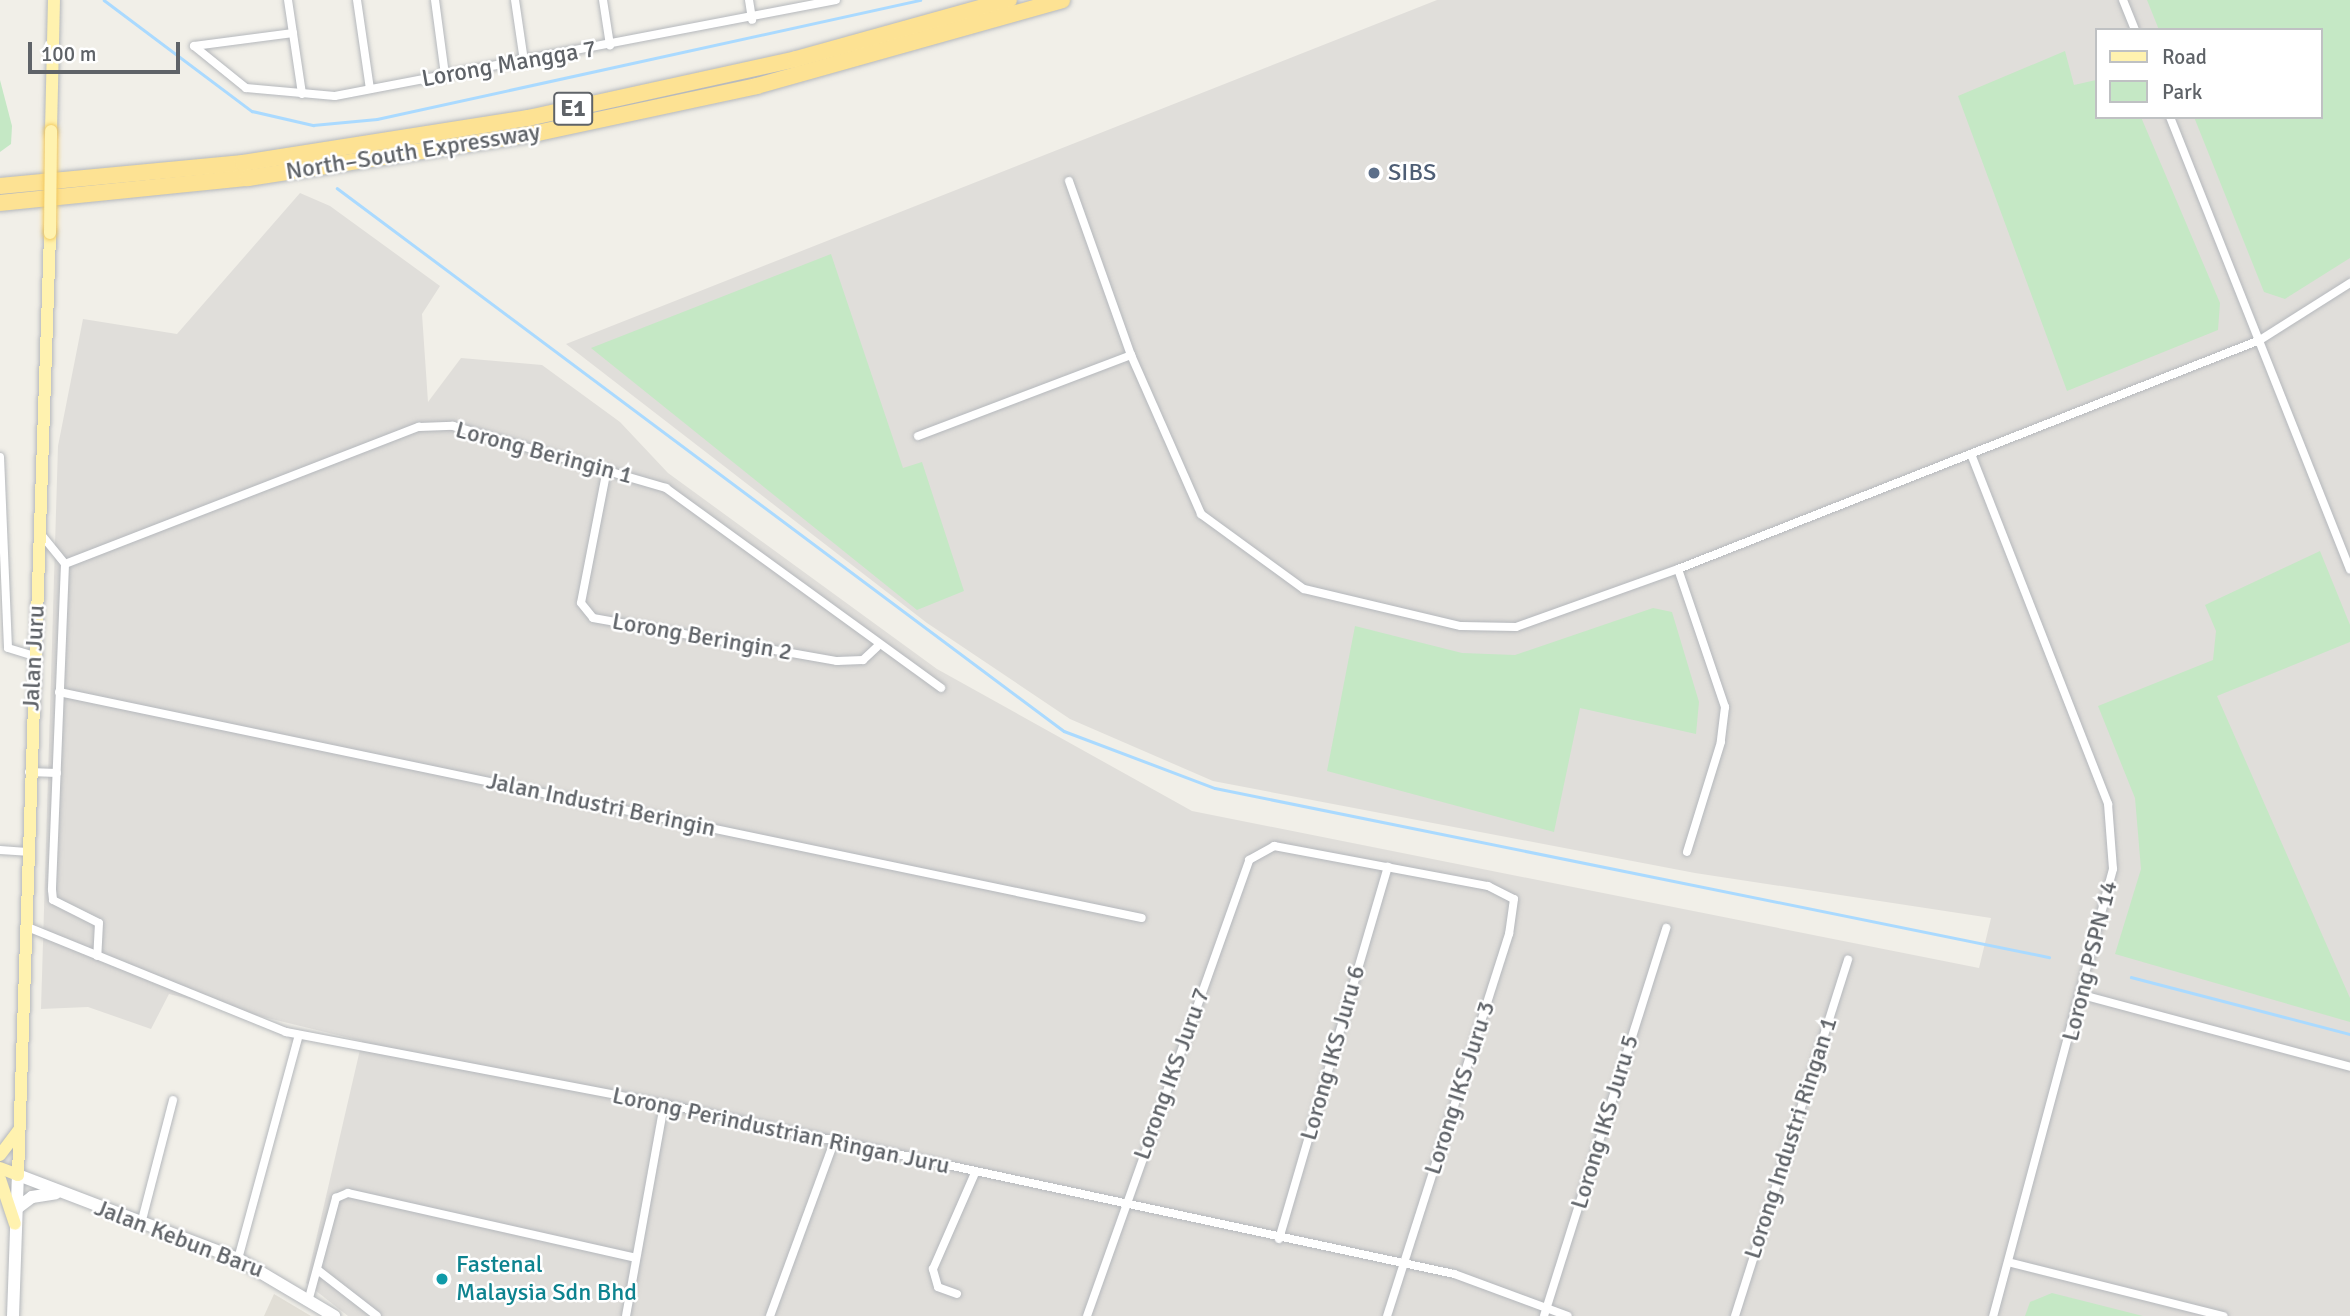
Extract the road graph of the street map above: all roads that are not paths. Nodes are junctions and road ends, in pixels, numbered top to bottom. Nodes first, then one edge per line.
1 (54, 0) edge
2 (288, 0) edge
3 (357, 0) edge
4 (435, 0) edge
5 (516, 0) edge
6 (603, 0) edge
7 (749, 0) edge
8 (836, 0) edge
9 (1009, 0) edge
10 (1062, 0) edge
11 (2123, 0) edge
12 (820, 2) edge
13 (752, 20) junction
14 (2134, 28) edge
15 (293, 33) junction
16 (610, 45) junction
17 (524, 61) junction
18 (445, 75) junction
19 (370, 89) junction
20 (302, 94) junction
21 (2171, 119) edge
22 (1069, 181) dead end
23 (0, 186) edge
24 (0, 203) edge
25 (2350, 283) edge
26 (2260, 340) junction
27 (1131, 355) junction
28 (918, 436) dead end
29 (1971, 454) junction
30 (0, 457) edge
31 (607, 469) junction
32 (40, 533) junction
33 (65, 564) junction
34 (1678, 569) junction
35 (2350, 570) edge
36 (877, 646) junction
37 (34, 656) junction
38 (941, 688) dead end
39 (59, 692) junction
40 (29, 772) junction
41 (57, 773) junction
42 (0, 849) edge
43 (27, 852) junction
44 (1688, 852) dead end
45 (1388, 867) junction
46 (1142, 918) dead end
47 (25, 926) junction
48 (1666, 928) dead end
49 (97, 956) junction
50 (1848, 960) dead end
51 (2082, 995) junction
52 (299, 1035) junction
53 (2350, 1067) edge
54 (173, 1100) dead end
55 (664, 1104) junction
56 (21, 1126) junction
57 (834, 1142) junction
58 (0, 1155) edge
59 (0, 1168) edge
60 (975, 1173) junction
61 (18, 1175) junction
62 (0, 1179) edge
63 (60, 1192) junction
64 (1124, 1204) junction
65 (16, 1209) junction
66 (15, 1224) junction
67 (141, 1224) junction
68 (1279, 1239) junction
69 (636, 1258) junction
70 (237, 1259) junction
71 (2012, 1263) junction
72 (1403, 1264) junction
73 (319, 1271) junction
74 (957, 1294) dead end
75 (309, 1298) junction
76 (1545, 1313) edge
77 (13, 1316) edge
78 (334, 1316) edge
79 (377, 1316) edge
80 (626, 1316) edge
81 (770, 1316) edge
82 (1087, 1316) edge
83 (1387, 1316) edge
84 (1568, 1316) edge
85 (1735, 1316) edge
86 (1993, 1316) edge
87 (2223, 1316) edge

1 - 32 main road, Jalan Juru, bridge
2 - 15 street
3 - 19 street
4 - 18 street
5 - 17 street
6 - 16 street
7 - 13 street
8 - 12 street, Lorong Mangga 7
9 - 23 highway, North–South Expressway / E1
10 - 24 highway, North–South Expressway / E1
11 - 14 street
12 - 13 street, Lorong Mangga 7
13 - 16 street, Lorong Mangga 7
15 - 20 street
15 - 20 street, Lorong Mangga 7
16 - 17 street, Lorong Mangga 7
17 - 18 street, Lorong Mangga 7
18 - 19 street, Lorong Mangga 7
19 - 20 street, Lorong Mangga 7
21 - 26 street
22 - 27 street
25 - 26 street
26 - 29 street
26 - 35 street
27 - 28 street
27 - 34 street
29 - 34 street
29 - 51 street, Lorong PSPN 14
30 - 37 street
31 - 33 street, Lorong Beringin 1
31 - 36 street, Lorong Beringin 1
31 - 36 street, Lorong Beringin 2
32 - 33 street
32 - 37 main road, Jalan Juru
33 - 39 street, Jalan Juru
34 - 44 street
36 - 38 street, Lorong Beringin 1
37 - 40 main road, Jalan Juru
39 - 41 street, Jalan Juru
39 - 46 street, Jalan Industri Beringin
40 - 41 street
40 - 43 main road, Jalan Juru
41 - 49 street, Jalan Juru
42 - 43 street
43 - 47 main road, Jalan Juru
45 - 64 street, Lorong IKS Juru 7
45 - 68 street, Lorong IKS Juru 6
45 - 72 street, Lorong IKS Juru 3
47 - 49 street, Lorong Perindustrian Ringan Juru
47 - 56 main road, Jalan Juru
48 - 76 street, Lorong IKS Juru 5
49 - 52 street, Lorong Perindustrian Ringan Juru
50 - 85 street, Lorong Industri Ringan 1
51 - 53 street
51 - 71 street, Lorong PSPN 14
52 - 55 street, Lorong Perindustrian Ringan Juru
52 - 70 street
54 - 67 street
55 - 57 street, Lorong Perindustrian Ringan Juru
55 - 69 street
56 - 58 main road
56 - 61 main road, Jalan Juru
57 - 60 street, Lorong Perindustrian Ringan Juru
57 - 81 street
59 - 61 main road
60 - 64 street, Lorong Perindustrian Ringan Juru
60 - 74 street
61 - 63 street, Jalan Kebun Baru
61 - 65 street, Jalan Juru
62 - 66 main road
63 - 65 street
63 - 67 street, Jalan Kebun Baru
64 - 68 street, Lorong Perindustrian Ringan Juru
64 - 82 street, Lorong IKS Juru 7
65 - 66 street, Jalan Juru
66 - 77 street, Jalan Juru
67 - 70 street, Jalan Kebun Baru
68 - 72 street, Lorong Perindustrian Ringan Juru
69 - 73 street
69 - 80 street
70 - 75 street, Jalan Kebun Baru
71 - 86 street, Lorong PSPN 14
71 - 87 street
72 - 76 street, Lorong Perindustrian Ringan Juru
72 - 83 street, Lorong IKS Juru 3
73 - 75 street
73 - 79 street
75 - 78 street, Jalan Kebun Baru
76 - 84 street, Lorong Perindustrian Ringan Juru

